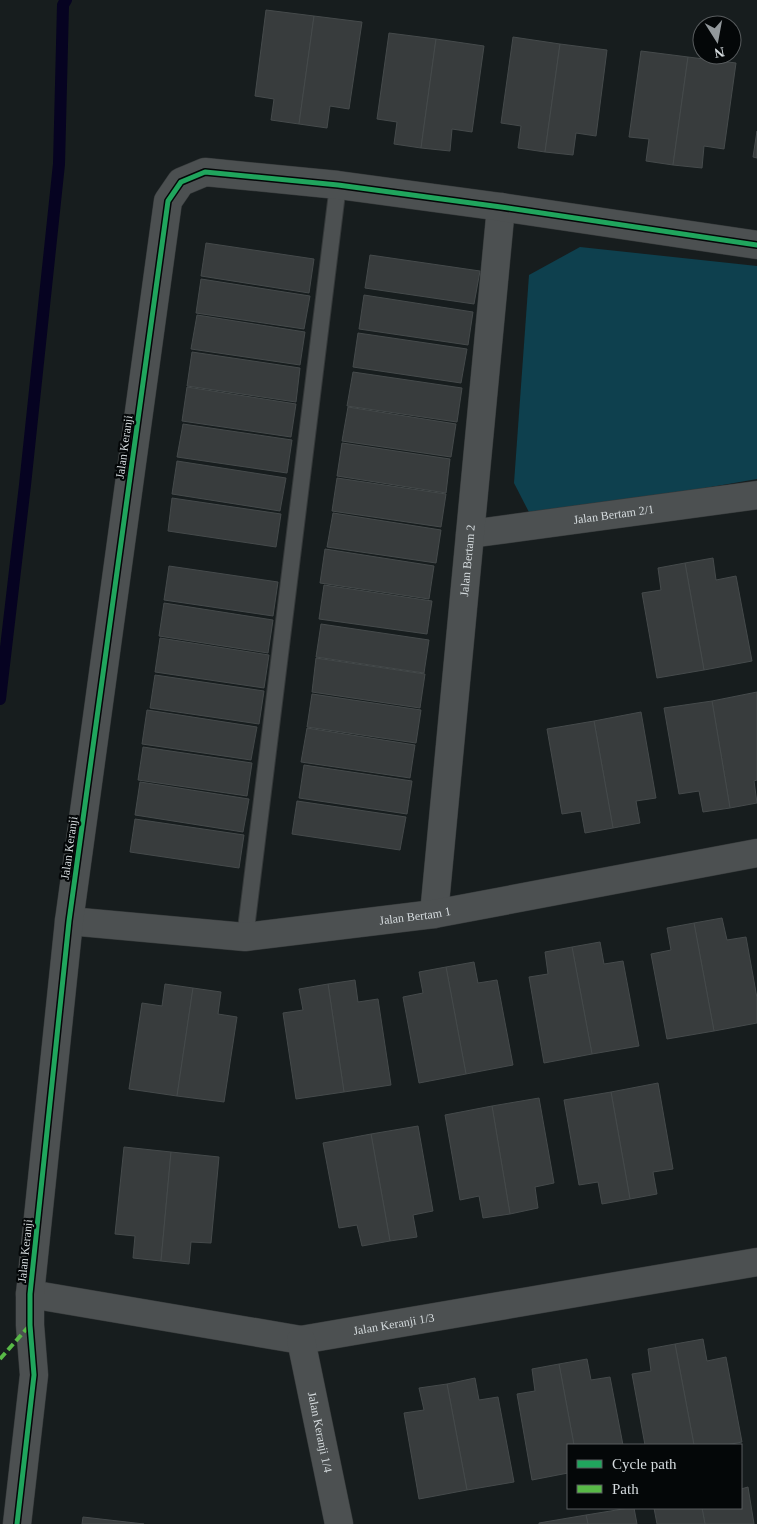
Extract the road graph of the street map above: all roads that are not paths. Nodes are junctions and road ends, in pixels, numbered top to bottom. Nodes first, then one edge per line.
1 (338, 184) junction
2 (501, 206) junction
3 (757, 245) edge
4 (757, 496) edge
5 (470, 534) junction
6 (757, 854) edge
7 (434, 914) junction
8 (69, 921) junction
9 (245, 937) junction
10 (757, 1262) edge
11 (30, 1294) junction
12 (300, 1340) junction
13 (17, 1524) edge
14 (339, 1524) edge

1 - 2 street
1 - 8 street, Jalan Keranji
1 - 9 lane
2 - 3 street
2 - 5 street, Jalan Bertam 2
4 - 5 street, Jalan Bertam 2/1
5 - 7 street, Jalan Bertam 2
6 - 7 street, Jalan Bertam 1
7 - 9 street, Jalan Bertam 1
8 - 9 street, Jalan Bertam 1
8 - 11 street, Jalan Keranji
10 - 12 street, Jalan Keranji 1/3
11 - 12 street, Jalan Keranji 1/3
11 - 13 street, Jalan Keranji
12 - 14 street, Jalan Keranji 1/4

